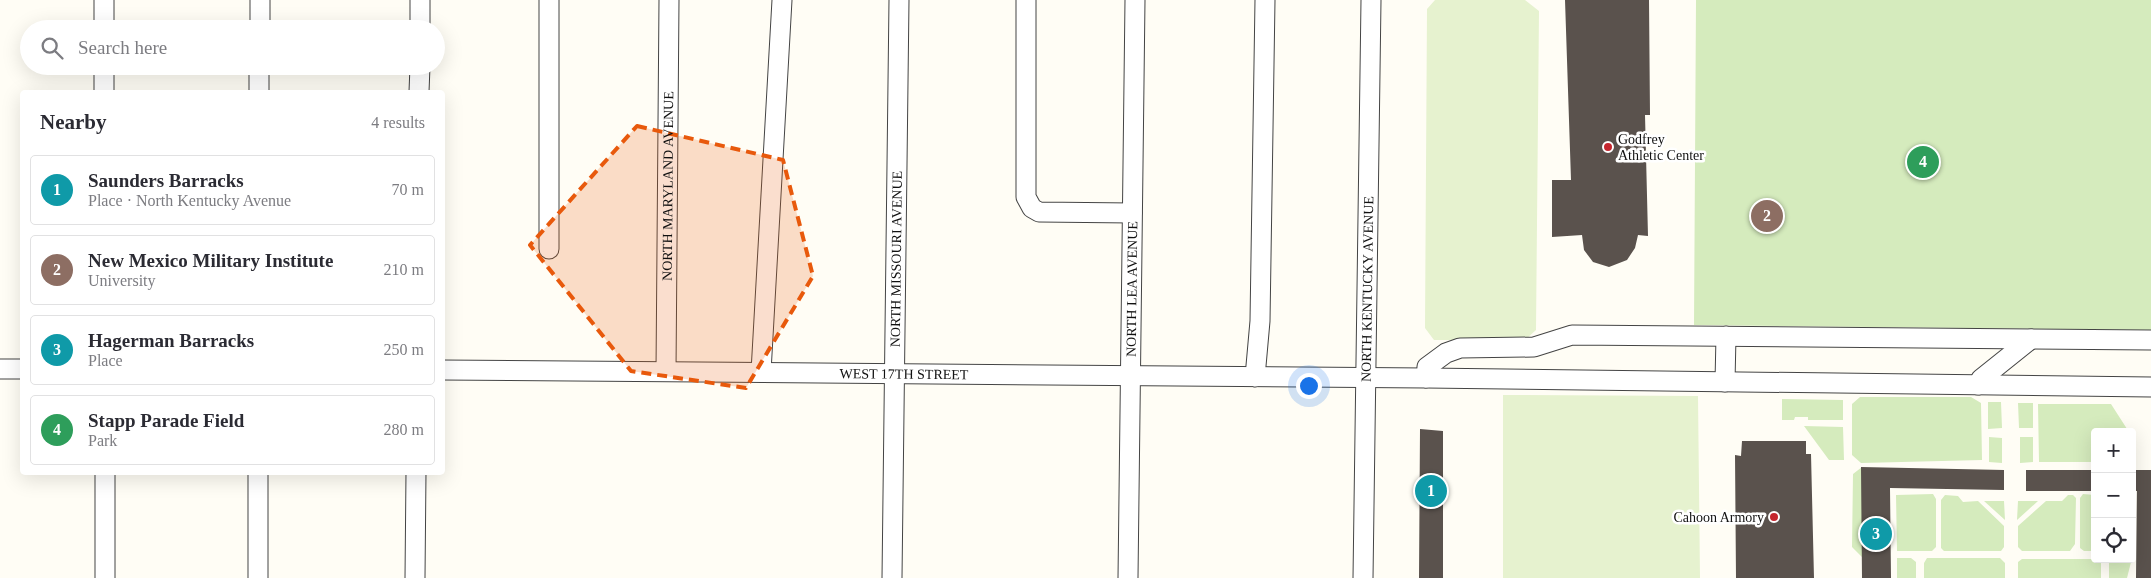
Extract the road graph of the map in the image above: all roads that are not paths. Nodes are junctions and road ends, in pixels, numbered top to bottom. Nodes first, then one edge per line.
1 (104, 0) edge
2 (260, 0) edge
3 (420, 0) edge
4 (549, 0) edge
5 (669, 0) edge
6 (782, 0) edge
7 (899, 0) edge
8 (1026, 0) edge
9 (1134, 0) edge
10 (1265, 0) edge
11 (1371, 0) edge
12 (104, 20) edge
13 (260, 20) edge
14 (420, 20) edge
15 (104, 75) edge
16 (260, 75) edge
17 (420, 75) edge
18 (104, 90) edge
19 (259, 90) edge
20 (419, 90) edge
21 (1132, 213) junction
22 (549, 249) dead end
23 (1726, 336) junction
24 (2031, 339) junction
25 (2151, 340) edge
26 (0, 370) edge
27 (20, 370) edge
28 (445, 370) edge
29 (666, 371) junction
30 (761, 372) junction
31 (893, 373) junction
32 (1130, 376) junction
33 (1255, 377) junction
34 (1365, 377) junction
35 (1426, 378) junction
36 (1725, 382) junction
37 (1978, 385) junction
38 (2151, 387) edge
39 (105, 475) edge
40 (258, 475) edge
41 (416, 475) edge
42 (105, 578) edge
43 (258, 578) edge
44 (415, 578) edge
45 (892, 578) edge
46 (1128, 578) edge
47 (1363, 578) edge

1 - 12 street
2 - 13 street
3 - 14 street
4 - 22 street
5 - 29 street, NORTH MARYLAND AVENUE
6 - 30 street
7 - 31 street, NORTH MISSOURI AVENUE
8 - 21 street
9 - 21 street, NORTH LEA AVENUE
10 - 33 street
11 - 34 street, NORTH KENTUCKY AVENUE
15 - 18 street
16 - 19 street
17 - 20 street
21 - 32 street, NORTH LEA AVENUE
23 - 24 street
23 - 35 street
23 - 36 street
24 - 25 street
24 - 37 street
26 - 27 street
28 - 29 street, WEST 17TH STREET
29 - 30 street, WEST 17TH STREET
30 - 31 street, WEST 17TH STREET
31 - 32 street, WEST 17TH STREET
31 - 45 street, NORTH MISSOURI AVENUE
32 - 33 street, WEST 17TH STREET
32 - 46 street, NORTH LEA AVENUE
33 - 34 street, WEST 17TH STREET
34 - 35 street, WEST 17TH STREET
34 - 47 street, NORTH KENTUCKY AVENUE
35 - 36 street, WEST 17TH STREET
36 - 37 street, WEST 17TH STREET
37 - 38 street, WEST 17TH STREET
39 - 42 street
40 - 43 street
41 - 44 street

